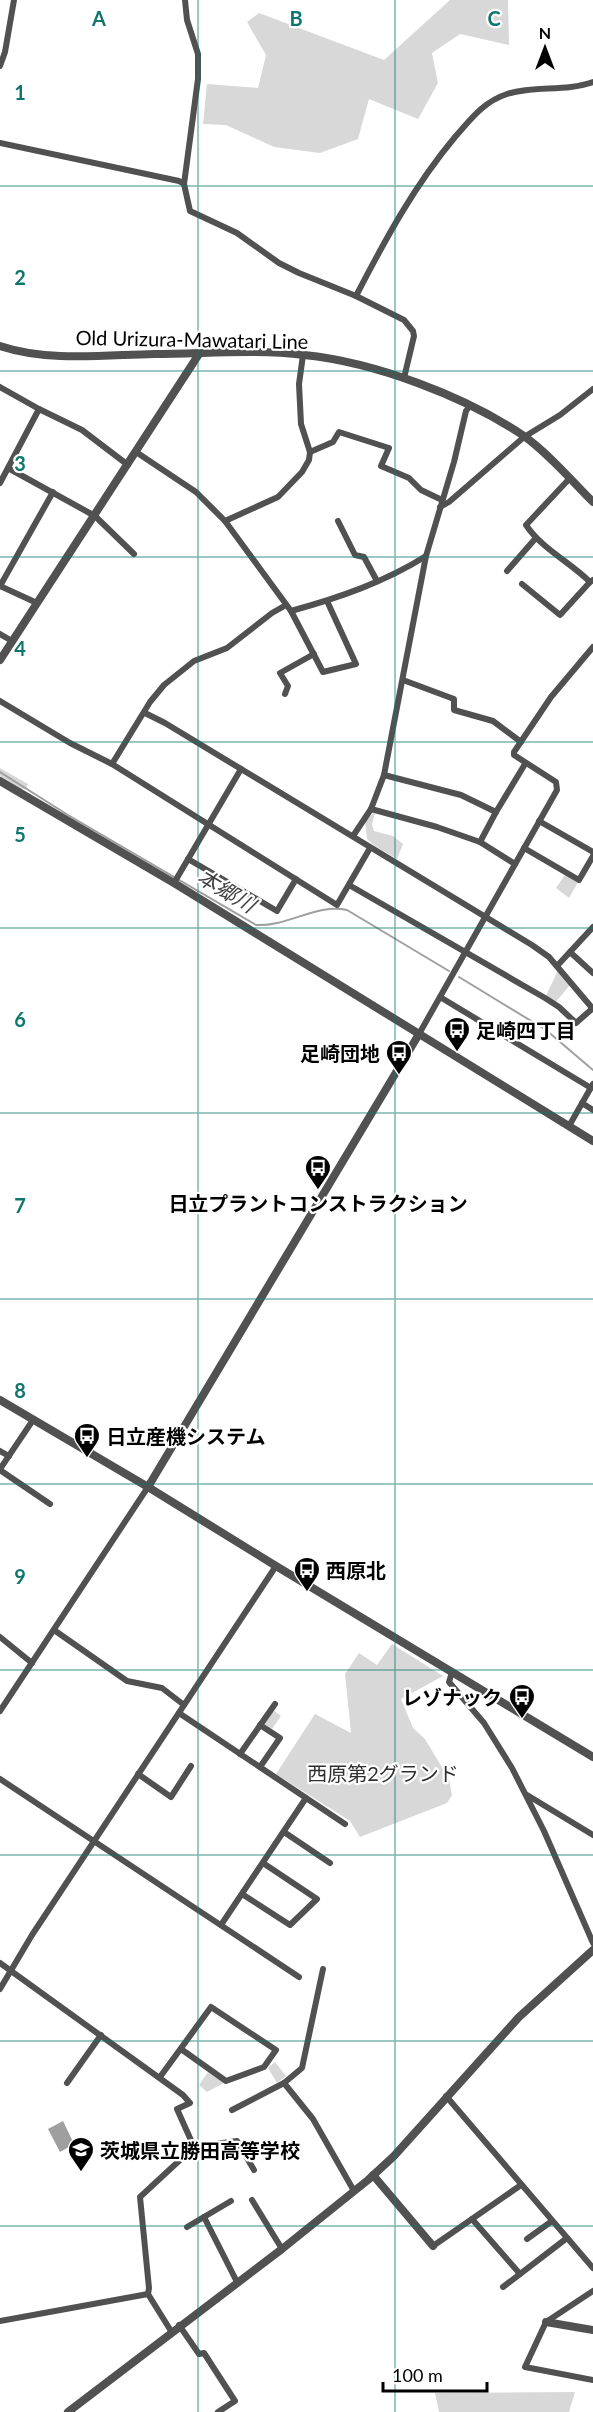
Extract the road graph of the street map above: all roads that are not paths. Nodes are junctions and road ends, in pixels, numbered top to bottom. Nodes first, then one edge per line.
1 (14, 0) edge
2 (185, 0) edge
3 (3, 40) edge
4 (0, 66) edge
5 (593, 82) edge
6 (0, 143) edge
7 (184, 184) junction
8 (356, 297) junction
9 (0, 346) edge
10 (199, 354) junction
11 (303, 355) junction
12 (404, 378) junction
13 (0, 387) edge
14 (593, 389) edge
15 (469, 407) junction
16 (39, 410) junction
17 (524, 437) junction
18 (136, 452) junction
19 (310, 453) junction
20 (128, 465) junction
21 (8, 468) junction
22 (570, 478) junction
23 (0, 483) edge
24 (53, 492) junction
25 (442, 500) junction
26 (593, 502) edge
27 (440, 507) junction
28 (95, 516) junction
29 (225, 520) junction
30 (338, 521) dead end
31 (535, 539) junction
32 (134, 554) dead end
33 (426, 556) junction
34 (507, 571) dead end
35 (377, 581) junction
36 (592, 581) edge
37 (522, 584) dead end
38 (0, 586) edge
39 (327, 601) junction
40 (37, 603) junction
41 (286, 605) junction
42 (291, 611) junction
43 (0, 634) edge
44 (12, 641) junction
45 (593, 647) edge
46 (314, 654) junction
47 (0, 660) edge
48 (403, 680) junction
49 (285, 694) dead end
50 (0, 701) edge
51 (145, 713) junction
52 (521, 742) junction
53 (112, 764) junction
54 (525, 764) junction
55 (241, 769) junction
56 (384, 775) junction
57 (0, 781) edge
58 (371, 809) junction
59 (496, 812) junction
60 (539, 821) junction
61 (209, 824) junction
62 (353, 836) junction
63 (480, 842) junction
64 (370, 848) junction
65 (524, 848) junction
66 (593, 854) edge
67 (188, 859) junction
68 (515, 864) junction
69 (296, 879) junction
70 (174, 883) junction
71 (348, 885) junction
72 (486, 918) junction
73 (593, 927) edge
74 (570, 952) junction
75 (466, 953) junction
76 (557, 966) junction
77 (593, 973) edge
78 (441, 997) junction
79 (593, 1009) edge
80 (419, 1034) junction
81 (592, 1086) edge
82 (582, 1103) junction
83 (593, 1110) edge
84 (569, 1126) junction
85 (593, 1141) edge
86 (0, 1400) edge
87 (33, 1420) junction
88 (0, 1450) edge
89 (9, 1456) junction
90 (0, 1470) edge
91 (148, 1486) junction
92 (50, 1504) dead end
93 (276, 1566) junction
94 (54, 1630) junction
95 (0, 1637) edge
96 (32, 1663) junction
97 (452, 1672) junction
98 (275, 1704) dead end
99 (184, 1705) junction
100 (0, 1711) edge
101 (179, 1713) junction
102 (260, 1725) junction
103 (240, 1754) junction
104 (593, 1756) edge
105 (192, 1766) dead end
106 (260, 1767) junction
107 (138, 1774) junction
108 (0, 1779) edge
109 (526, 1795) junction
110 (306, 1798) junction
111 (345, 1824) dead end
112 (284, 1832) junction
113 (593, 1835) edge
114 (93, 1843) junction
115 (263, 1863) junction
116 (330, 1863) dead end
117 (242, 1894) junction
118 (221, 1925) junction
119 (593, 1943) edge
120 (593, 1950) edge
121 (0, 1963) edge
122 (323, 1969) dead end
123 (10, 1970) junction
124 (299, 1977) dead end
125 (0, 1989) edge
126 (101, 2036) junction
127 (180, 2049) junction
128 (160, 2077) junction
129 (67, 2083) dead end
130 (284, 2083) junction
131 (446, 2096) junction
132 (232, 2110) dead end
133 (194, 2147) junction
134 (254, 2170) dead end
135 (373, 2175) junction
136 (521, 2185) junction
137 (354, 2191) junction
138 (252, 2200) dead end
139 (231, 2201) dead end
140 (204, 2217) junction
141 (472, 2218) junction
142 (552, 2221) junction
143 (187, 2227) dead end
144 (567, 2238) junction
145 (527, 2239) dead end
146 (433, 2246) joint
147 (282, 2248) junction
148 (593, 2268) edge
149 (520, 2274) junction
150 (237, 2282) junction
151 (503, 2287) dead end
152 (593, 2291) edge
153 (148, 2294) junction
154 (0, 2321) edge
155 (546, 2322) junction
156 (179, 2325) junction
157 (593, 2330) edge
158 (171, 2331) junction
159 (593, 2380) edge
160 (68, 2412) edge
161 (218, 2412) edge

1 - 3 street
2 - 7 street
3 - 4 street
5 - 8 street
6 - 7 street
7 - 8 street
8 - 12 street
9 - 10 street, Old Urizura-Mawatari Line
10 - 11 street, Old Urizura-Mawatari Line
10 - 18 street
11 - 12 street, Old Urizura-Mawatari Line
11 - 19 street
12 - 15 street, Old Urizura-Mawatari Line
13 - 16 street
14 - 17 street
15 - 17 street, Old Urizura-Mawatari Line
15 - 25 street
16 - 20 street
16 - 21 street
17 - 22 street, Old Urizura-Mawatari Line
17 - 27 street
18 - 20 street
18 - 29 street
19 - 25 street
19 - 29 street
20 - 28 street
21 - 23 street
21 - 24 street
22 - 26 street, Old Urizura-Mawatari Line
22 - 31 street
24 - 28 street
24 - 38 street
25 - 27 street
27 - 33 street
28 - 32 street
28 - 40 street
29 - 41 street
30 - 35 street
31 - 34 street
31 - 36 street
33 - 35 street
33 - 48 street
35 - 39 street
36 - 37 street
38 - 40 street
39 - 42 street
39 - 46 street
40 - 44 street
41 - 42 street
41 - 51 street
42 - 46 street
43 - 44 street
44 - 47 street
45 - 52 street
46 - 49 street
48 - 52 street
48 - 56 street
50 - 53 street
51 - 53 street
51 - 55 street
52 - 54 street
53 - 61 street
54 - 59 street
54 - 60 street
55 - 61 street
55 - 62 street
56 - 58 street
56 - 59 street
57 - 70 street
58 - 62 street
58 - 63 street
59 - 63 street
60 - 65 street
60 - 66 street
61 - 67 street
61 - 69 street
62 - 64 street
63 - 68 street
64 - 71 street
64 - 72 street
65 - 66 street
65 - 68 street
67 - 69 street
67 - 70 street
68 - 72 street
69 - 71 street
70 - 80 street
71 - 75 street
72 - 75 street
72 - 76 street
73 - 74 street
74 - 76 street
74 - 77 street
75 - 78 street
75 - 79 street
76 - 79 street
78 - 80 street
78 - 81 street
80 - 84 street
80 - 91 street
81 - 82 street
82 - 83 street
82 - 84 street
84 - 85 street
86 - 87 street
87 - 89 street
87 - 91 street
88 - 89 street
89 - 90 street
90 - 92 street
91 - 93 street
91 - 94 street
93 - 97 street
93 - 99 street
94 - 96 street
94 - 99 street
95 - 96 street
96 - 100 street
97 - 104 street
97 - 109 street
98 - 102 street
99 - 101 street
101 - 103 street
101 - 107 street
102 - 103 street
102 - 106 street
103 - 106 street
105 - 107 street
106 - 110 street
107 - 114 street
108 - 114 street
109 - 113 street
109 - 119 street
110 - 111 street
110 - 112 street
112 - 115 street
112 - 116 street
114 - 118 street
114 - 123 street
115 - 117 street
115 - 117 street
117 - 118 street
118 - 124 street
120 - 131 street
121 - 123 street
122 - 130 street
123 - 125 street
123 - 126 street
126 - 128 street
126 - 129 street
127 - 127 street
127 - 128 street
128 - 133 street
130 - 132 street
130 - 137 street
131 - 135 street
131 - 136 street
133 - 134 street
133 - 153 street
135 - 137 street
135 - 146 street
136 - 141 street
136 - 142 street
137 - 147 street
138 - 147 street
139 - 140 street
140 - 143 street
140 - 150 street
141 - 146 street
141 - 149 street
142 - 144 street
142 - 145 street
144 - 148 street
144 - 149 street
147 - 150 street
149 - 151 street
150 - 156 street
152 - 155 street
153 - 154 street
153 - 158 street
155 - 157 street
155 - 159 street
156 - 158 street
156 - 161 street
158 - 160 street

